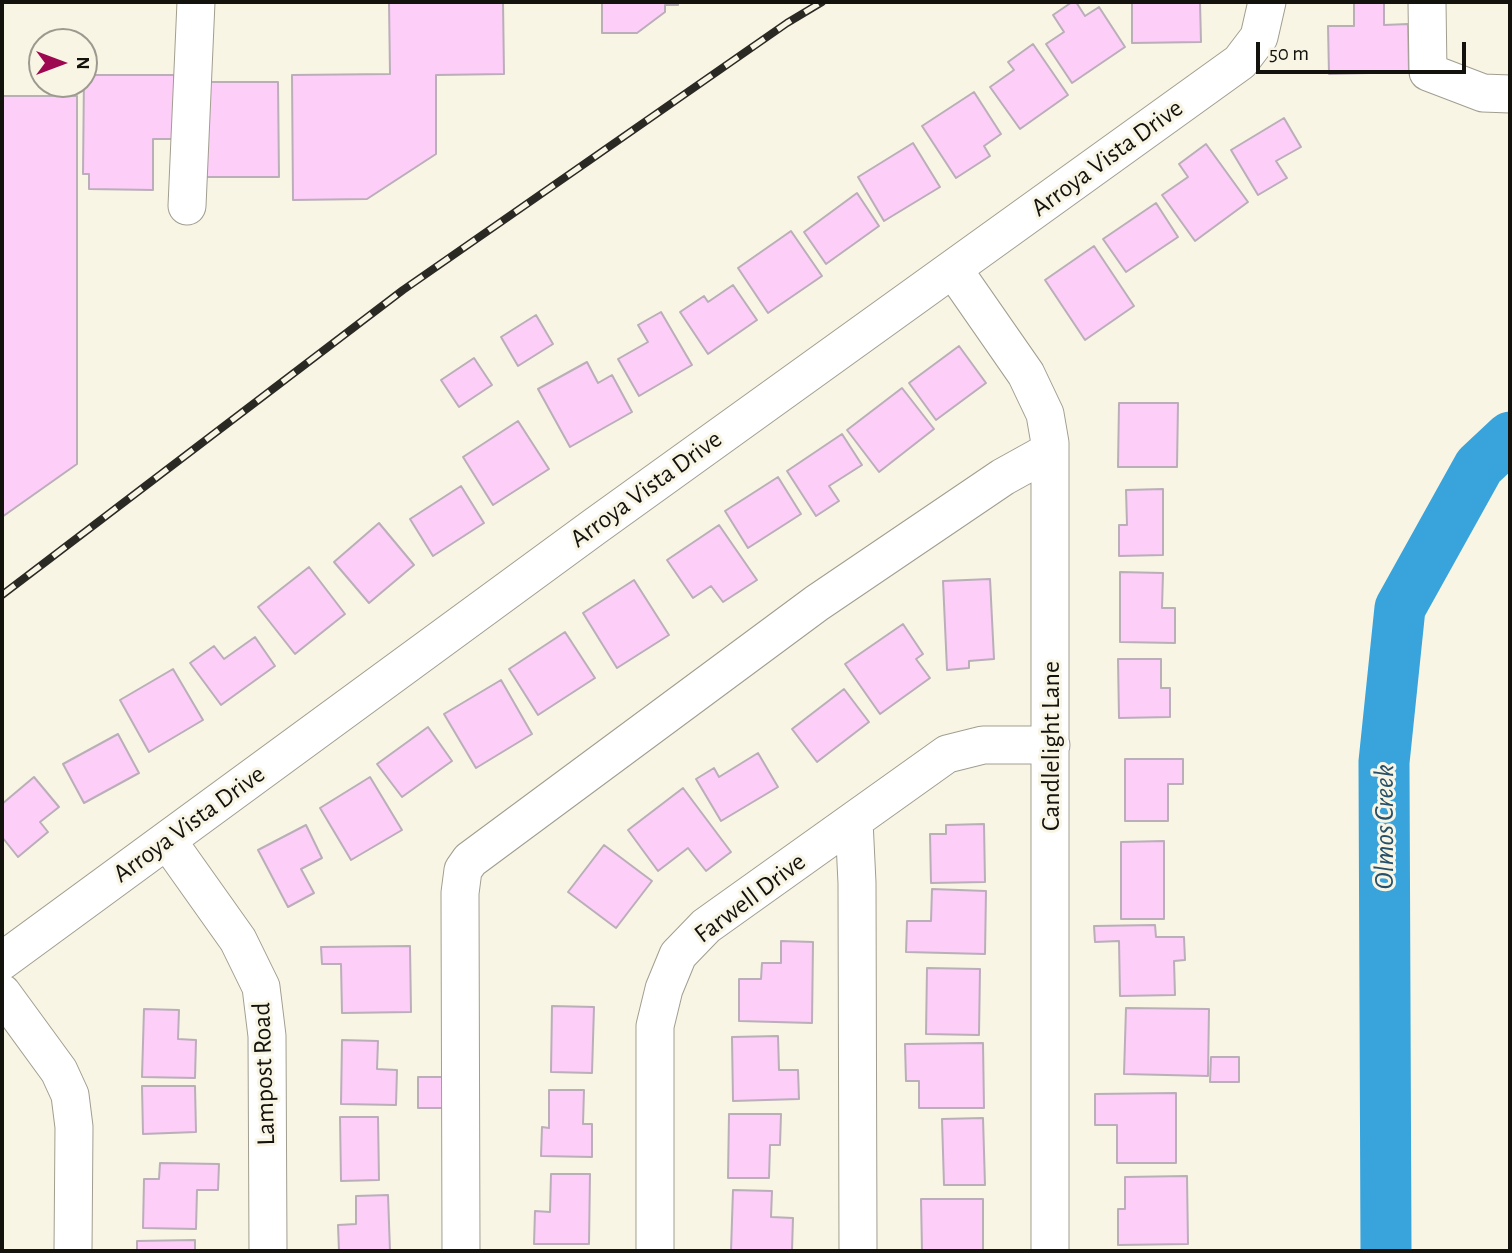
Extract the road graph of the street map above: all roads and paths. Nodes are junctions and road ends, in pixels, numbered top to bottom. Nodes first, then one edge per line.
1 (196, 2) edge
2 (1267, 2) edge
3 (1427, 2) edge
4 (1510, 94) edge
5 (187, 206) dead end
6 (953, 269) junction
7 (1050, 452) junction
8 (1051, 745) junction
9 (854, 821) junction
10 (167, 840) junction
11 (2, 961) edge
12 (2, 993) edge
13 (73, 1251) edge
14 (268, 1251) edge
15 (461, 1251) edge
16 (655, 1251) edge
17 (858, 1251) edge
18 (1050, 1251) edge

1 - 5 street
2 - 6 street, Arroya Vista Drive
3 - 4 street
6 - 7 street, Candlelight Lane
6 - 10 street, Arroya Vista Drive
7 - 8 street, Candlelight Lane
7 - 15 street
8 - 9 street, Farwell Drive
8 - 18 street, Candlelight Lane
9 - 16 street, Farwell Drive
9 - 17 street
10 - 11 street, Arroya Vista Drive
10 - 14 street, Lampost Road
12 - 13 street

